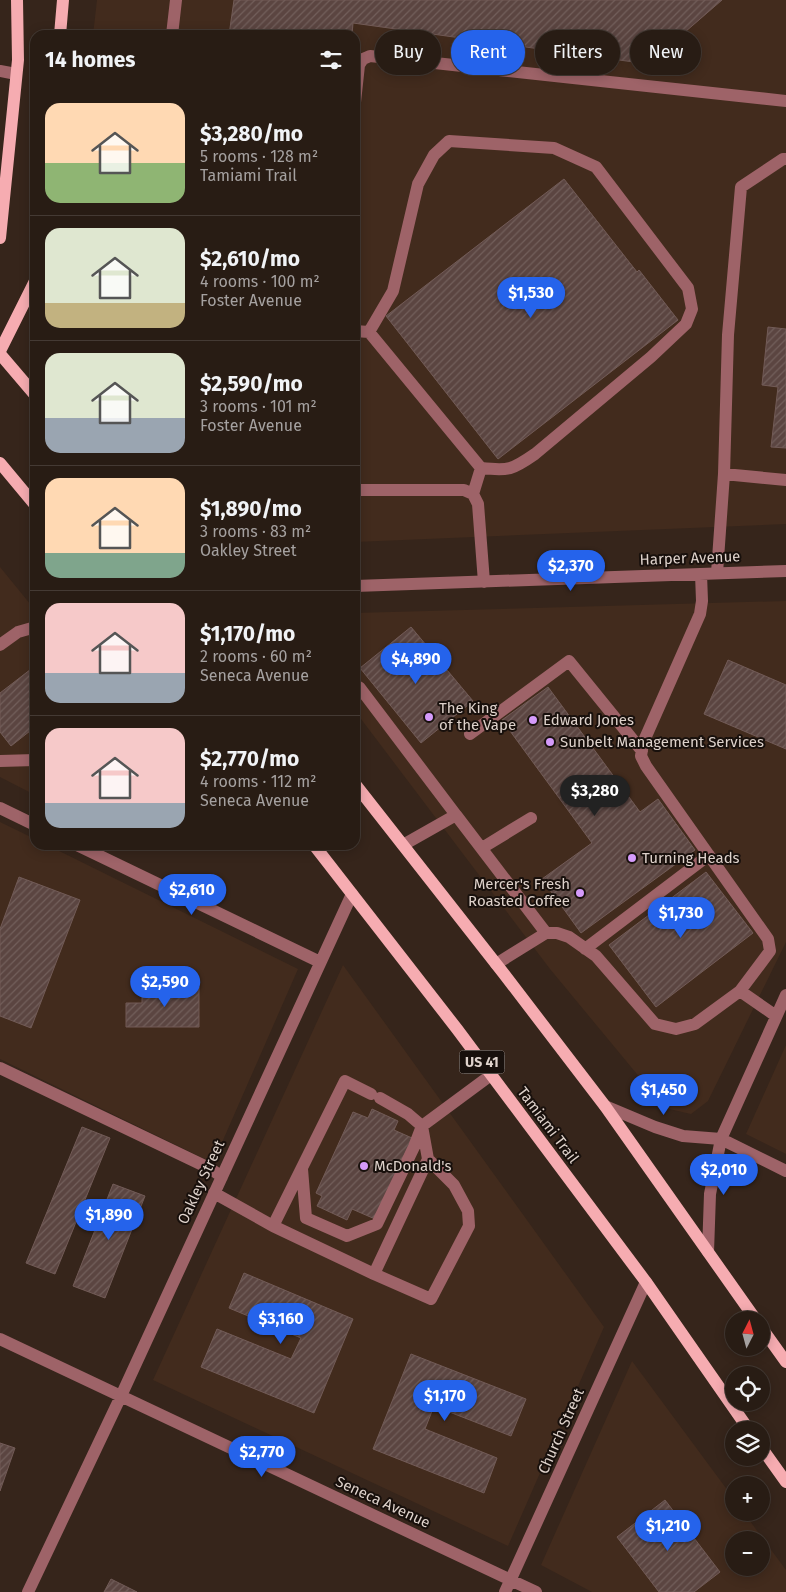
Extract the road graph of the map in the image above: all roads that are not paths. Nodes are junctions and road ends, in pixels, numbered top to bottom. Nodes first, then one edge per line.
1 (17, 0) edge
2 (63, 0) edge
3 (176, 0) edge
4 (60, 30) edge
5 (173, 30) edge
6 (360, 64) edge
7 (0, 71) edge
8 (16, 74) junction
9 (786, 101) edge
10 (5, 150) edge
11 (786, 159) edge
12 (0, 238) edge
13 (30, 291) edge
14 (360, 331) edge
15 (369, 332) junction
16 (0, 353) edge
17 (30, 389) edge
18 (0, 463) edge
19 (481, 468) junction
20 (724, 474) junction
21 (786, 480) edge
22 (360, 490) edge
23 (473, 494) junction
24 (30, 499) edge
25 (786, 571) edge
26 (716, 573) junction
27 (701, 574) junction
28 (484, 582) junction
29 (360, 586) edge
30 (30, 630) edge
31 (0, 645) edge
32 (360, 688) edge
33 (470, 734) dead end
34 (642, 752) junction
35 (30, 760) edge
36 (0, 761) edge
37 (360, 790) edge
38 (0, 808) edge
39 (456, 815) junction
40 (531, 818) dead end
41 (30, 823) edge
42 (403, 845) junction
43 (482, 848) junction
44 (87, 850) edge
45 (318, 850) edge
46 (709, 855) junction
47 (352, 894) junction
48 (546, 933) junction
49 (585, 948) junction
50 (320, 962) junction
51 (496, 964) junction
52 (740, 991) junction
53 (786, 995) edge
54 (776, 1016) junction
55 (0, 1068) edge
56 (491, 1075) junction
57 (605, 1106) junction
58 (422, 1126) junction
59 (721, 1139) junction
60 (428, 1159) junction
61 (302, 1168) junction
62 (786, 1171) edge
63 (222, 1177) junction
64 (214, 1193) junction
65 (273, 1226) junction
66 (708, 1252) junction
67 (374, 1274) junction
68 (646, 1282) junction
69 (750, 1311) edge
70 (0, 1339) edge
71 (770, 1340) edge
72 (786, 1362) edge
73 (121, 1396) junction
74 (743, 1421) edge
75 (770, 1460) edge
76 (786, 1482) edge
77 (508, 1586) edge
78 (28, 1592) edge
79 (536, 1592) edge

1 - 8 main road
2 - 4 main road
3 - 5 street
6 - 9 street
7 - 8 street
8 - 10 main road
10 - 12 main road
11 - 20 street
13 - 16 main road
14 - 15 street
15 - 19 street
15 - 19 street
16 - 17 main road
18 - 24 main road
19 - 23 street
20 - 21 street
20 - 26 street
22 - 23 street
23 - 28 street
25 - 26 street, Harper Avenue
26 - 27 street, Harper Avenue
27 - 28 street, Harper Avenue
27 - 34 street
28 - 29 street, Harper Avenue
30 - 31 street
32 - 39 street
33 - 34 street
34 - 46 street
35 - 36 street
37 - 42 main road
38 - 41 street
39 - 42 street
39 - 43 street
40 - 43 street
42 - 51 main road
43 - 48 street
44 - 50 street
45 - 47 main road, Tamiami Trail / US 41
46 - 49 street
46 - 52 street
47 - 50 street, Oakley Street
47 - 56 main road, Tamiami Trail / US 41
48 - 49 street
48 - 51 street
49 - 52 street
50 - 63 street, Oakley Street
51 - 57 main road
52 - 54 street
53 - 54 street
54 - 59 street
55 - 63 street
56 - 58 street
56 - 68 main road, Tamiami Trail / US 41
57 - 59 street
57 - 66 main road
58 - 60 street
58 - 61 street
58 - 61 street
59 - 62 street
59 - 66 street
60 - 67 street
60 - 67 street
61 - 65 street
63 - 64 street, Oakley Street
64 - 65 street
64 - 73 street, Oakley Street
65 - 67 street
66 - 69 main road
68 - 74 main road, Tamiami Trail / US 41
68 - 77 street, Church Street
70 - 73 street, Seneca Avenue
71 - 72 main road
73 - 77 street, Seneca Avenue
73 - 78 street, Oakley Street
75 - 76 main road
77 - 79 street, Seneca Avenue

